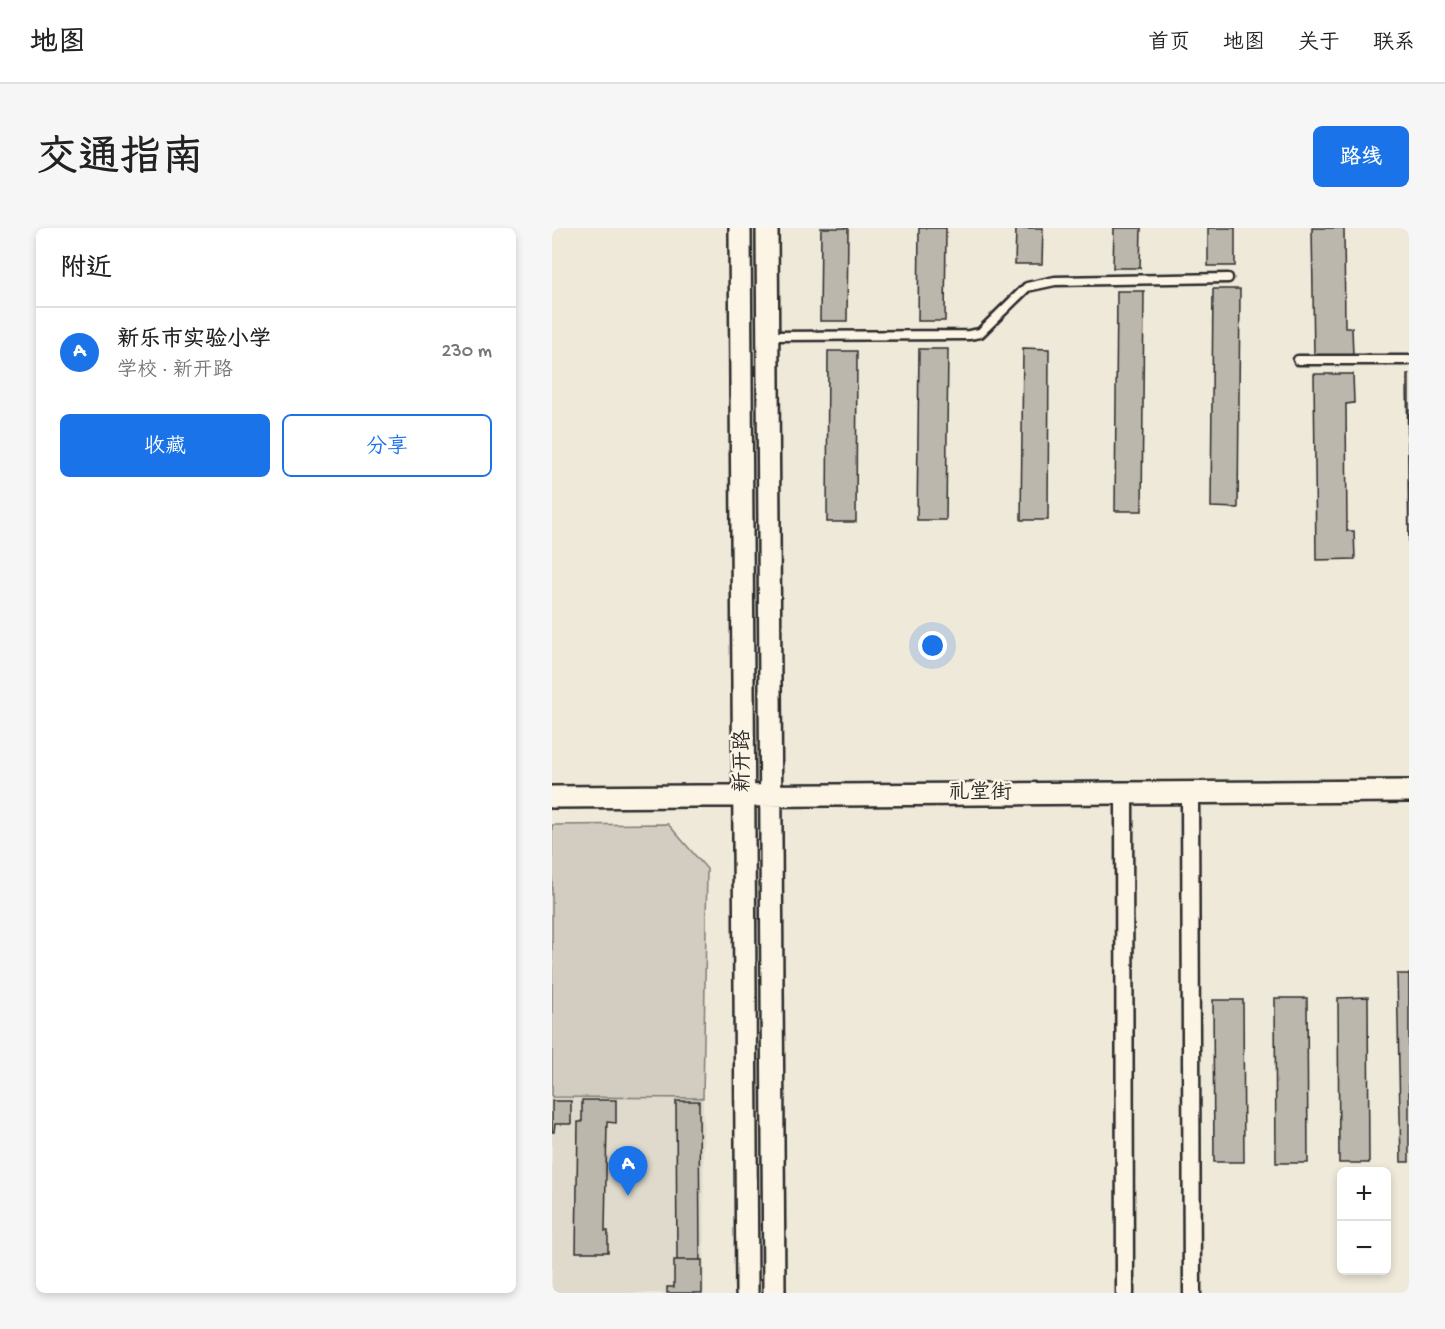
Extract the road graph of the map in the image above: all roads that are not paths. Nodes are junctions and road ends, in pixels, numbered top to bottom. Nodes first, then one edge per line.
1 (740, 228) edge
2 (767, 228) edge
3 (1228, 278) dead end
4 (767, 336) junction
5 (1298, 360) dead end
6 (1409, 360) edge
7 (1409, 791) edge
8 (1124, 793) junction
9 (1190, 793) junction
10 (744, 796) junction
11 (770, 796) junction
12 (552, 797) edge
13 (747, 1293) edge
14 (774, 1293) edge
15 (1125, 1293) edge
16 (1192, 1293) edge

1 - 10 street, 新开路
2 - 4 street, 新开路
3 - 4 lane
4 - 11 street, 新开路
5 - 6 lane
7 - 9 street, 礼堂街
8 - 9 street, 礼堂街
8 - 11 street, 礼堂街
8 - 15 street
9 - 16 street
10 - 11 street, 礼堂街
10 - 12 street, 礼堂街
10 - 13 street, 新开路
11 - 14 street, 新开路

